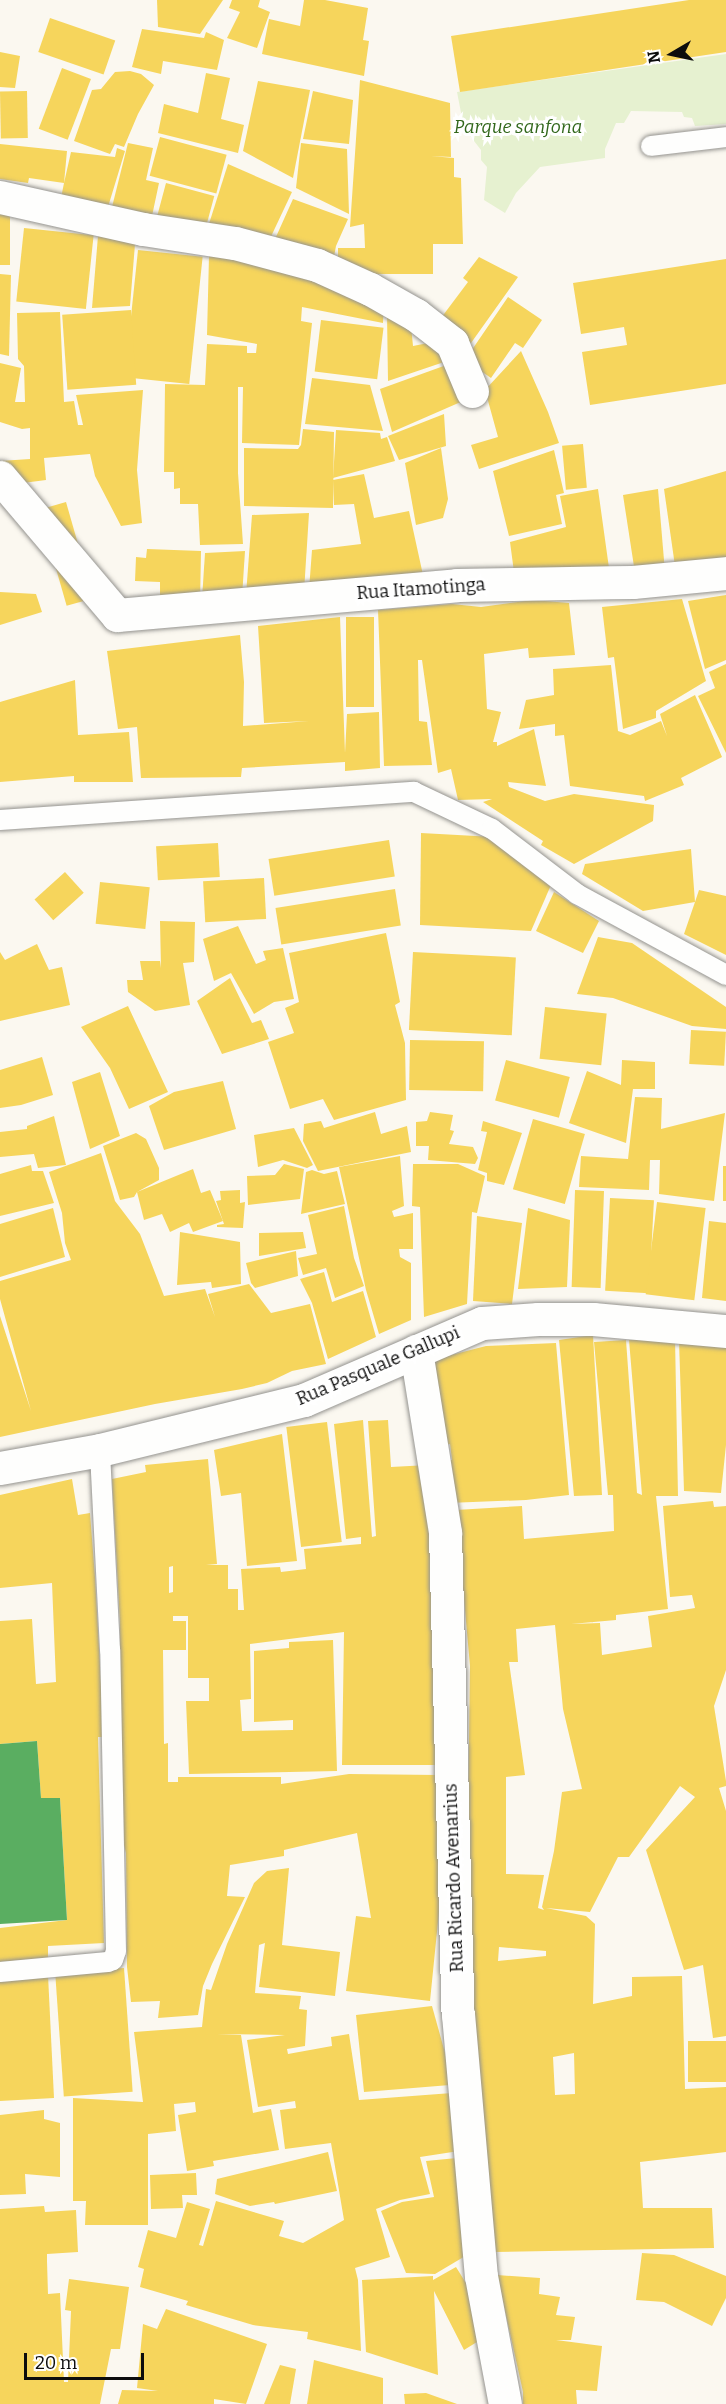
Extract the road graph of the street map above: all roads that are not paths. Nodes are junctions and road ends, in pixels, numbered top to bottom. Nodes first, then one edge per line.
1 (726, 137) edge
2 (651, 146) dead end
3 (0, 197) edge
4 (472, 391) dead end
5 (0, 477) edge
6 (726, 573) edge
7 (0, 820) edge
8 (726, 975) edge
9 (726, 1331) edge
10 (416, 1351) junction
11 (100, 1450) junction
12 (0, 1468) edge
13 (0, 1972) edge
14 (505, 2404) edge

1 - 2 lane
3 - 4 street
5 - 6 street, Rua Itamotinga
7 - 8 lane
9 - 10 street, Rua Pasquale Gallupi
10 - 11 street, Rua Pasquale Gallupi
10 - 14 street, Rua Ricardo Avenarius
11 - 12 street, Rua Pasquale Gallupi
11 - 13 lane

